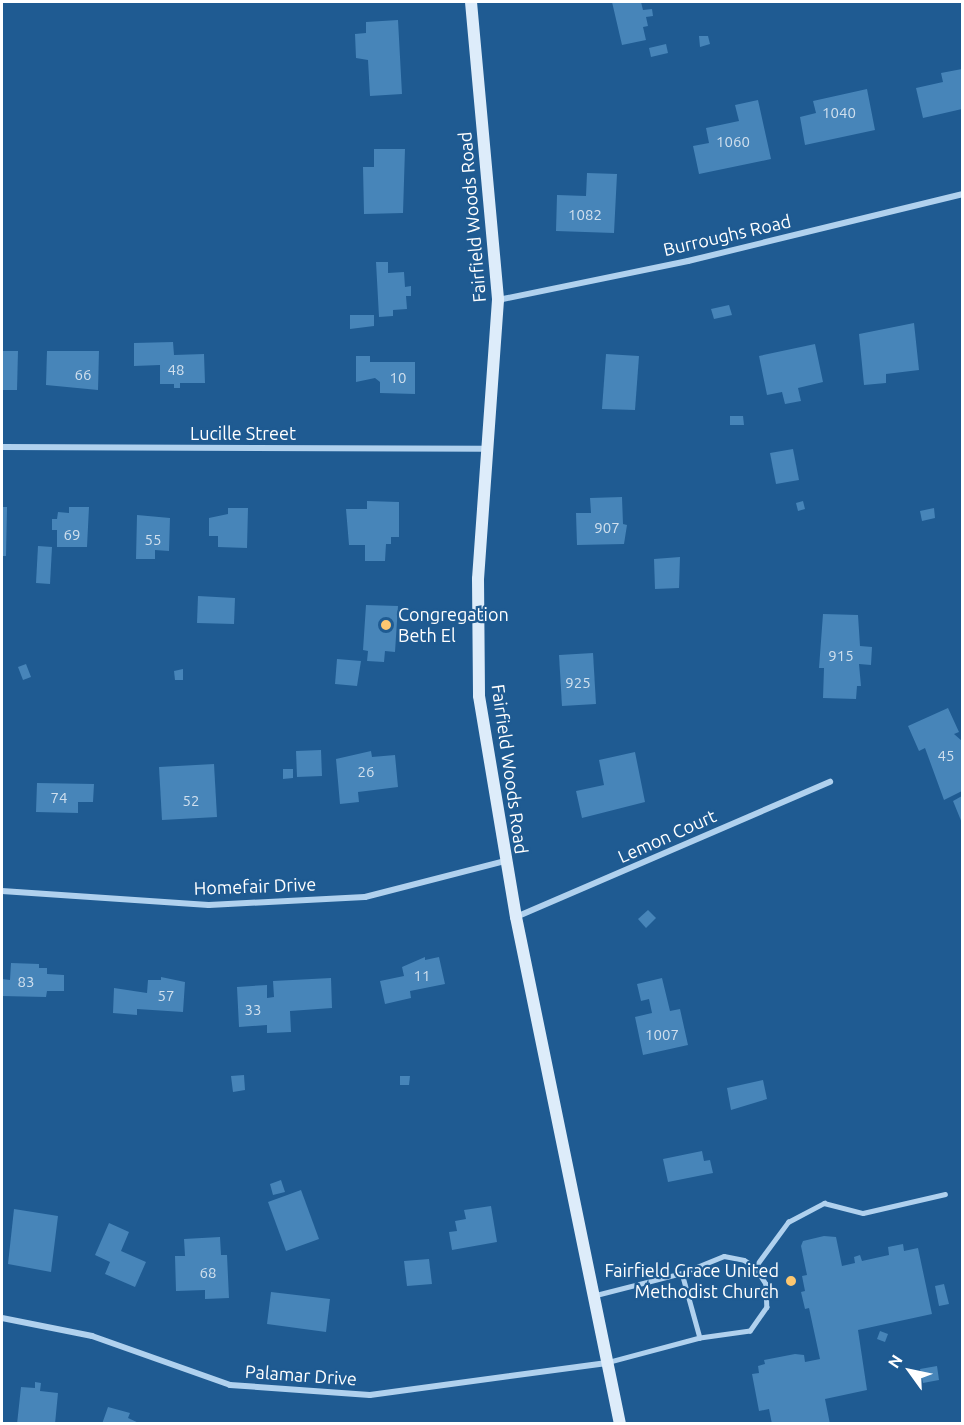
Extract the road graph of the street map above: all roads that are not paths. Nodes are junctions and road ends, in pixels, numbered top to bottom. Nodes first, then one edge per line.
1 (471, 2) edge
2 (963, 194) edge
3 (498, 300) junction
4 (2, 447) edge
5 (485, 449) junction
6 (830, 782) dead end
7 (505, 861) junction
8 (2, 891) edge
9 (516, 917) junction
10 (945, 1194) dead end
11 (756, 1267) junction
12 (682, 1273) junction
13 (594, 1295) junction
14 (2, 1318) edge
15 (700, 1338) junction
16 (607, 1363) junction
17 (620, 1424) edge

1 - 3 main road, Fairfield Woods Road
2 - 3 street, Burroughs Road
3 - 5 main road, Fairfield Woods Road
4 - 5 street, Lucille Street
5 - 7 main road, Fairfield Woods Road
6 - 9 street, Lemon Court
7 - 8 street, Homefair Drive
7 - 9 main road, Fairfield Woods Road
9 - 13 main road, Fairfield Woods Road
10 - 11 lane
11 - 12 lane
11 - 15 lane
12 - 13 lane
12 - 15 lane
13 - 16 main road, Fairfield Woods Road
14 - 16 street, Palamar Drive
15 - 16 lane
16 - 17 main road, Fairfield Woods Road

